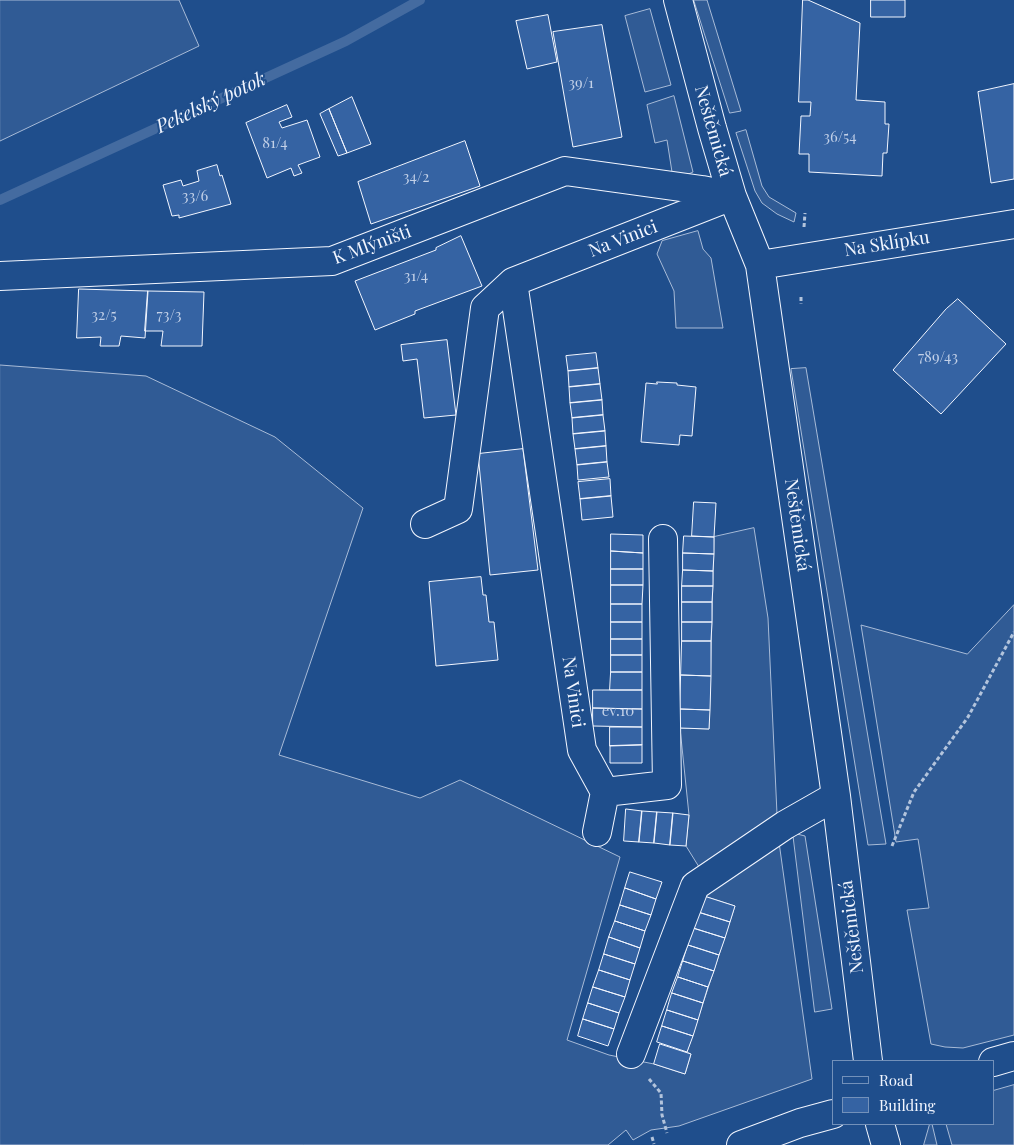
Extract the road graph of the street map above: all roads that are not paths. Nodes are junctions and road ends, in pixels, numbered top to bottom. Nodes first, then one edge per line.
1 (678, 0) edge
2 (732, 196) junction
3 (1014, 224) edge
4 (760, 265) junction
5 (0, 276) edge
6 (513, 282) junction
7 (424, 524) dead end
8 (663, 539) dead end
9 (605, 792) junction
10 (836, 796) junction
11 (597, 832) dead end
12 (1014, 1056) edge
13 (868, 1060) edge
14 (994, 1062) edge
15 (639, 1065) road end
16 (832, 1114) edge
17 (880, 1125) edge
18 (741, 1145) edge
19 (886, 1145) edge

1 - 2 street, Neštěmická
2 - 4 street, Neštěmická
2 - 5 street, K Mlýništi
2 - 6 street, Na Vinici
3 - 4 street, Na Sklípku
4 - 10 street, Neštěmická
6 - 7 street, Na Vinici
6 - 9 street, Na Vinici
8 - 9 street
9 - 11 street
10 - 13 street, Neštěmická
10 - 15 street
12 - 14 street
16 - 18 street
17 - 19 street

